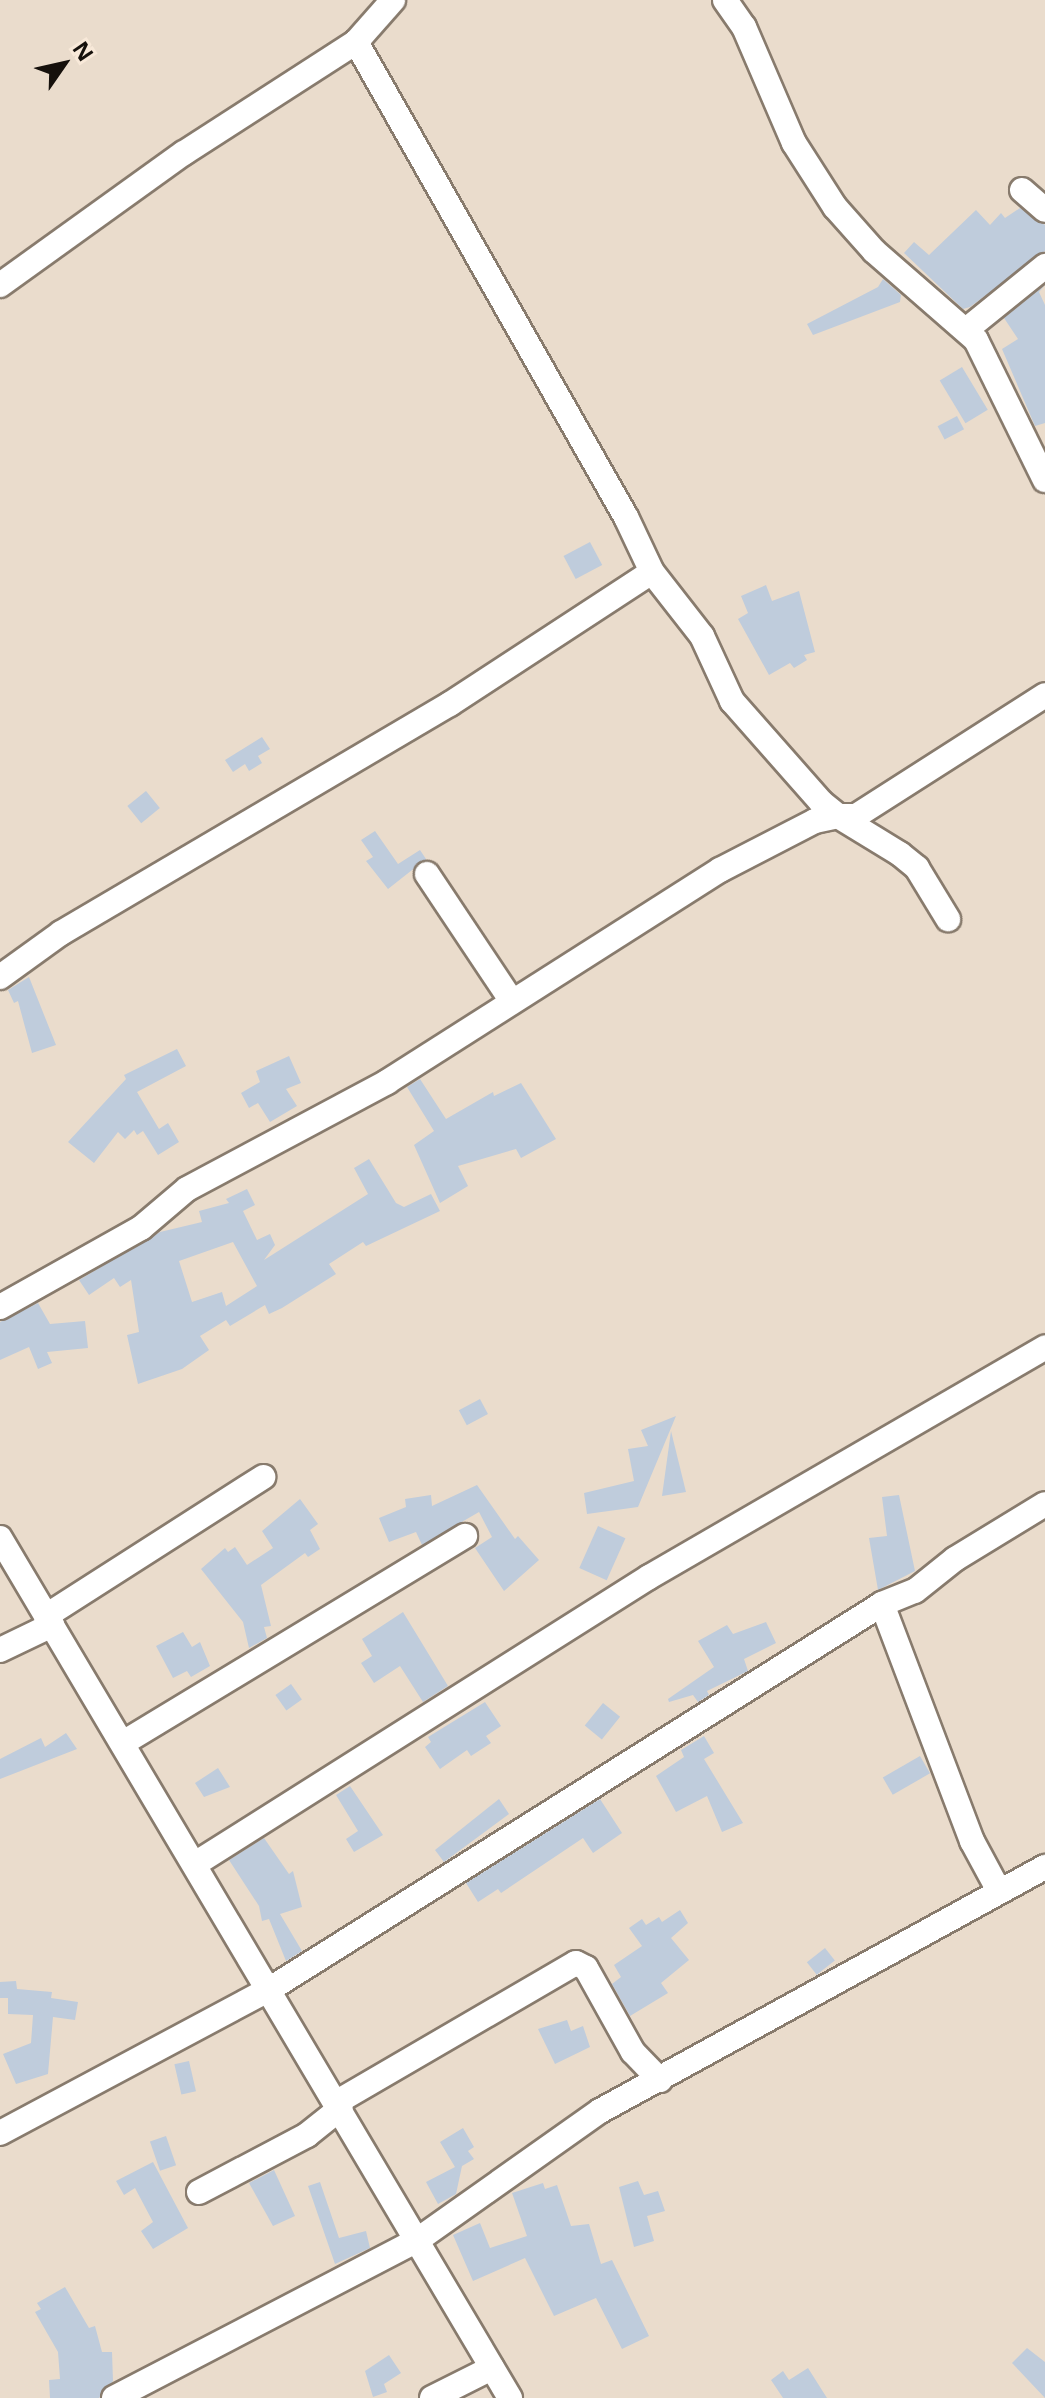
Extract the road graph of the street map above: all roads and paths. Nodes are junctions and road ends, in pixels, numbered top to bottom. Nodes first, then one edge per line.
1 (393, 0) edge
2 (725, 0) edge
3 (356, 42) junction
4 (1022, 190) dead end
5 (1045, 210) edge
6 (1045, 266) edge
7 (0, 285) edge
8 (966, 330) junction
9 (1045, 480) edge
10 (652, 572) junction
11 (1045, 695) edge
12 (838, 816) junction
13 (427, 874) dead end
14 (948, 919) dead end
15 (0, 977) edge
16 (511, 1000) junction
17 (0, 1307) edge
18 (1045, 1347) edge
19 (263, 1477) dead end
20 (1045, 1504) edge
21 (465, 1536) dead end
22 (0, 1538) edge
23 (882, 1604) junction
24 (49, 1620) junction
25 (0, 1650) edge
26 (123, 1743) junction
27 (195, 1864) junction
28 (1045, 1867) edge
29 (998, 1889) junction
30 (270, 1989) junction
31 (660, 2080) junction
32 (339, 2105) junction
33 (0, 2133) edge
34 (199, 2192) dead end
35 (419, 2239) junction
36 (492, 2368) junction
37 (114, 2398) edge
38 (432, 2398) edge
39 (510, 2398) edge

1 - 3 street
2 - 8 street
3 - 7 street
3 - 10 street
4 - 5 street
6 - 8 street
8 - 9 street
10 - 12 street
10 - 15 street
11 - 12 street
12 - 14 street
12 - 16 street
13 - 16 street
16 - 17 street
18 - 27 street
19 - 24 street
20 - 23 street
21 - 26 street
22 - 24 street
23 - 29 street
23 - 30 street
24 - 25 street
24 - 26 street
26 - 27 street
27 - 30 street
28 - 29 street
29 - 31 street
30 - 32 street
30 - 33 street
31 - 32 street
31 - 35 street
32 - 34 street
32 - 35 street
35 - 36 street
35 - 37 street
36 - 38 street
36 - 39 street

